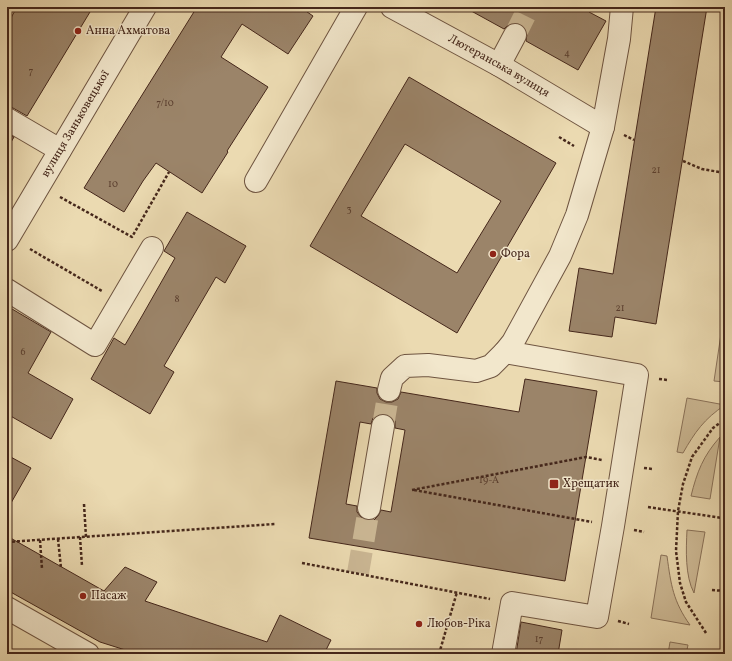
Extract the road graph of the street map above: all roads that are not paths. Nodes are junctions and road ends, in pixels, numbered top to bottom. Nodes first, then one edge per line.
1 (145, 7) edge
2 (356, 7) edge
3 (392, 7) edge
4 (622, 7) edge
5 (422, 14) edge
6 (514, 35) tunnel mouth
7 (499, 66) junction
8 (7, 119) edge
9 (611, 129) junction
10 (60, 150) junction
11 (256, 181) dead end
12 (7, 240) edge
13 (152, 248) dead end
14 (7, 290) edge
15 (505, 352) junction
16 (389, 390) tunnel mouth
17 (383, 426) tunnel mouth
18 (369, 508) tunnel mouth
19 (7, 608) edge
20 (88, 654) edge
21 (503, 654) edge

1 - 10 street, вулиця Заньковецької
2 - 11 street
3 - 5 street, Лютеранська вулиця
4 - 9 street
5 - 7 street, Лютеранська вулиця
6 - 7 street
7 - 9 street, Лютеранська вулиця
8 - 10 street
9 - 15 street
10 - 12 street, вулиця Заньковецької
13 - 14 street
15 - 16 street
15 - 21 street
17 - 18 street
19 - 20 street

